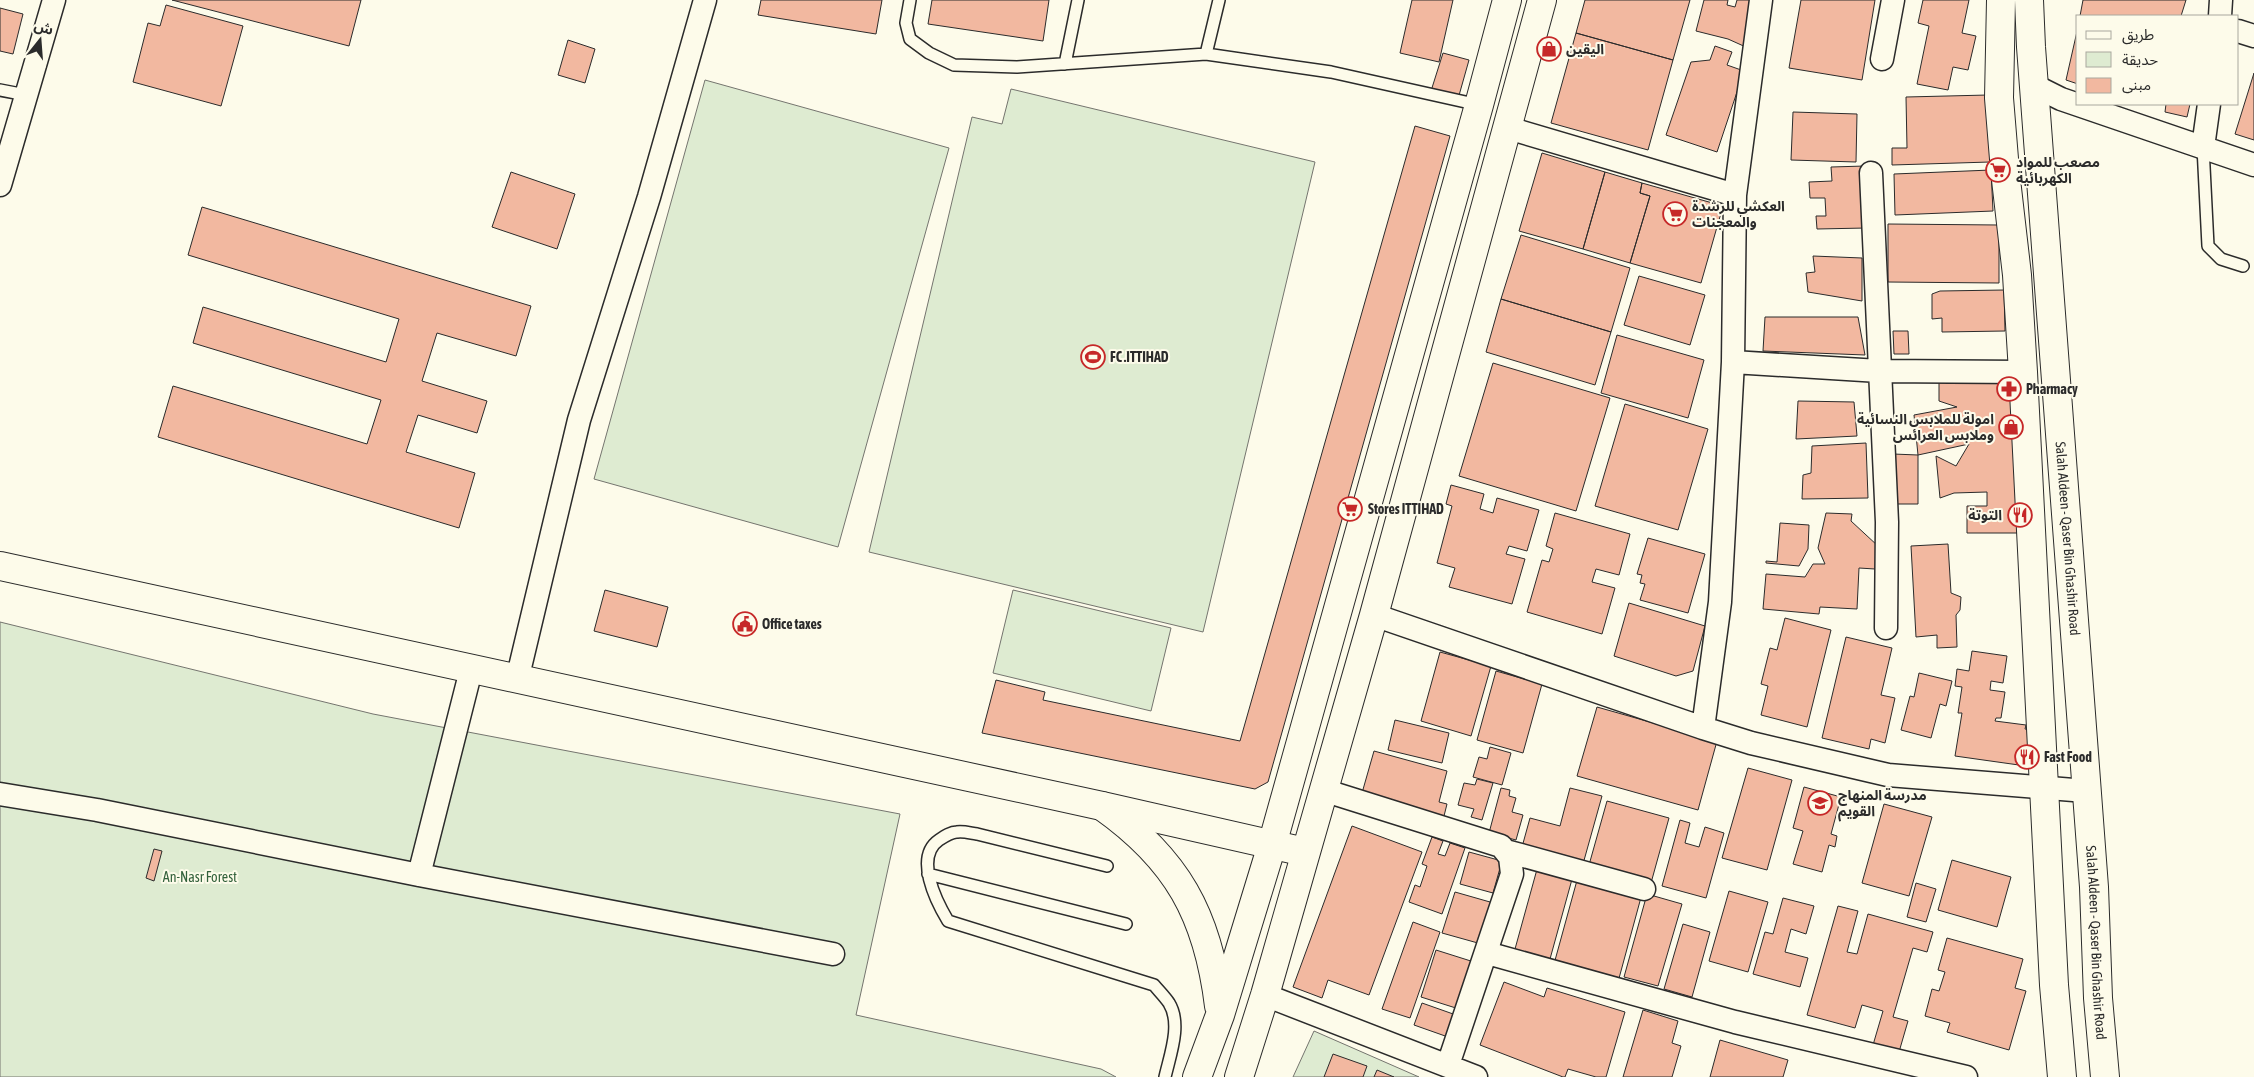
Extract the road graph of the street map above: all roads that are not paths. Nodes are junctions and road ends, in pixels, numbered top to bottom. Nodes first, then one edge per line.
1 (54, 0) edge
2 (705, 0) edge
3 (910, 0) edge
4 (1078, 0) edge
5 (1219, 0) edge
6 (1507, 0) edge
7 (1542, 0) edge
8 (1761, 0) edge
9 (1893, 0) edge
10 (2001, 0) edge
11 (2029, 0) edge
12 (2221, 0) edge
13 (2220, 15) edge
14 (2239, 31) edge
15 (2254, 36) edge
16 (1206, 54) junction
17 (1882, 59) dead end
18 (1065, 64) junction
19 (2035, 86) junction
20 (0, 90) edge
21 (26, 95) junction
22 (2076, 104) edge
23 (1480, 105) junction
24 (2079, 105) edge
25 (2209, 105) edge
26 (1508, 128) junction
27 (2203, 147) junction
28 (2254, 165) edge
29 (1871, 173) dead end
30 (0, 185) edge
31 (1735, 195) junction
32 (2243, 266) dead end
33 (1733, 362) junction
34 (1879, 372) junction
35 (2023, 372) junction
36 (0, 566) edge
37 (1374, 614) junction
38 (1886, 628) dead end
39 (471, 670) junction
40 (517, 680) junction
41 (1703, 728) junction
42 (2045, 789) junction
43 (1323, 790) junction
44 (2086, 791) junction
45 (0, 794) edge
46 (1102, 806) junction
47 (1272, 845) junction
48 (1506, 851) junction
49 (1305, 852) junction
50 (1107, 866) dead end
51 (928, 874) junction
52 (419, 875) junction
53 (1644, 889) dead end
54 (1126, 924) dead end
55 (1487, 953) junction
56 (833, 954) dead end
57 (1266, 995) junction
58 (1220, 1015) junction
59 (1448, 1065) junction
60 (1165, 1077) edge
61 (1197, 1077) edge
62 (1239, 1077) edge
63 (1476, 1077) edge
64 (1966, 1077) edge
65 (2062, 1077) edge
66 (2105, 1077) edge

1 - 21 street
2 - 40 street
3 - 18 lane
4 - 18 lane
5 - 16 lane
6 - 23 main road
7 - 26 main road
8 - 31 street
9 - 17 street
10 - 35 main road
11 - 19 main road, Salah Aldeen - Qaser Bin Ghashir Road
12 - 13 street
14 - 15 street
16 - 18 lane
16 - 23 lane
19 - 22 street
19 - 44 main road, Salah Aldeen - Qaser Bin Ghashir Road
20 - 21 lane
21 - 30 street
23 - 47 main road
24 - 27 street
25 - 27 street
26 - 31 street
26 - 37 main road
27 - 28 street
27 - 32 lane
29 - 34 street
31 - 33 street
33 - 34 street
33 - 41 street
34 - 35 street
34 - 38 street
35 - 42 main road
36 - 39 main road
37 - 41 street
37 - 43 main road
39 - 40 main road
39 - 52 street
40 - 46 main road
41 - 42 street
42 - 44 street
42 - 65 main road
43 - 48 street
43 - 49 main road
44 - 66 main road, Salah Aldeen - Qaser Bin Ghashir Road
45 - 52 street
46 - 47 main road
46 - 58 main road
47 - 49 main road
47 - 58 main road
48 - 53 street
48 - 55 street
49 - 57 main road
50 - 51 lane
51 - 54 lane
51 - 60 lane
52 - 56 street
55 - 59 street
55 - 64 street
57 - 59 street
57 - 62 main road
58 - 61 main road
59 - 63 street

